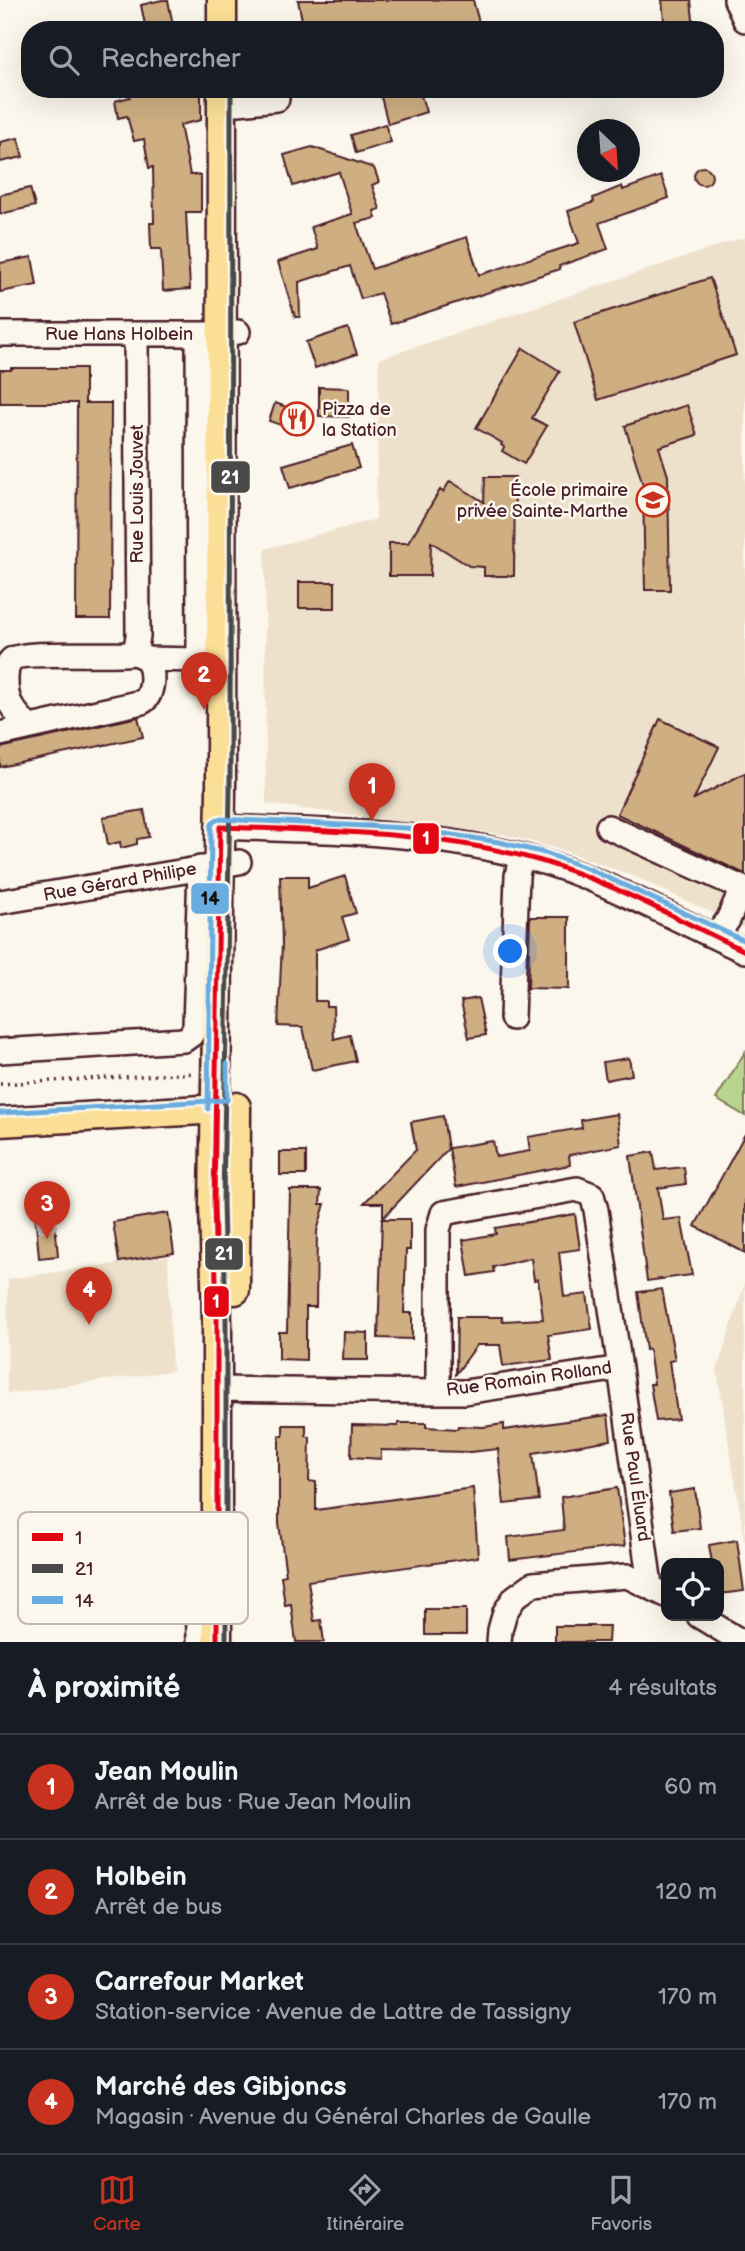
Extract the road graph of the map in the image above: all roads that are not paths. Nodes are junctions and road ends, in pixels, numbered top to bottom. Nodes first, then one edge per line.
1 (222, 0) edge
2 (239, 0) edge
3 (736, 0) edge
4 (745, 20) edge
5 (222, 21) edge
6 (239, 21) edge
7 (233, 98) edge
8 (268, 98) edge
9 (277, 99) dead end
10 (0, 334) edge
11 (219, 334) junction
12 (136, 335) junction
13 (141, 656) junction
14 (3, 699) edge
15 (28, 727) junction
16 (0, 734) edge
17 (230, 827) junction
18 (608, 827) dead end
19 (521, 857) junction
20 (220, 865) junction
21 (743, 885) edge
22 (0, 902) edge
23 (715, 937) junction
24 (745, 951) edge
25 (512, 1018) dead end
26 (0, 1051) edge
27 (226, 1109) junction
28 (0, 1122) edge
29 (620, 1368) junction
30 (226, 1389) junction
31 (438, 1392) junction
32 (222, 1512) edge
33 (229, 1512) edge
34 (658, 1590) edge
35 (707, 1621) edge
36 (198, 1624) edge
37 (218, 1624) edge
38 (233, 1624) edge
39 (198, 1642) edge
40 (217, 1642) edge
41 (233, 1642) edge
42 (499, 1642) edge
43 (742, 1642) edge

1 - 5 main road
2 - 6 main road
3 - 4 street
7 - 11 main road
8 - 9 street
10 - 12 street, Rue Hans Holbein
11 - 12 street, Rue Hans Holbein
11 - 13 street
11 - 17 main road
12 - 13 street, Rue Louis Jouvet
13 - 14 street
13 - 15 street, Rue Louis Jouvet
14 - 15 street
15 - 16 street, Rue Louis Jouvet
17 - 19 street
17 - 20 main road
18 - 21 street
19 - 23 street
19 - 25 street
20 - 22 street, Rue Gérard Philipe
20 - 26 street
20 - 27 main road
20 - 27 main road
21 - 23 street
23 - 24 street
27 - 28 main road
27 - 30 main road
29 - 31 street, Rue Romain Rolland
29 - 31 street, Rue Romain Rolland
29 - 34 street, Rue Paul Éluard
30 - 31 street, Rue Romain Rolland
30 - 32 main road
30 - 33 main road
34 - 42 street
35 - 43 street
36 - 39 street
37 - 40 main road
38 - 41 main road

